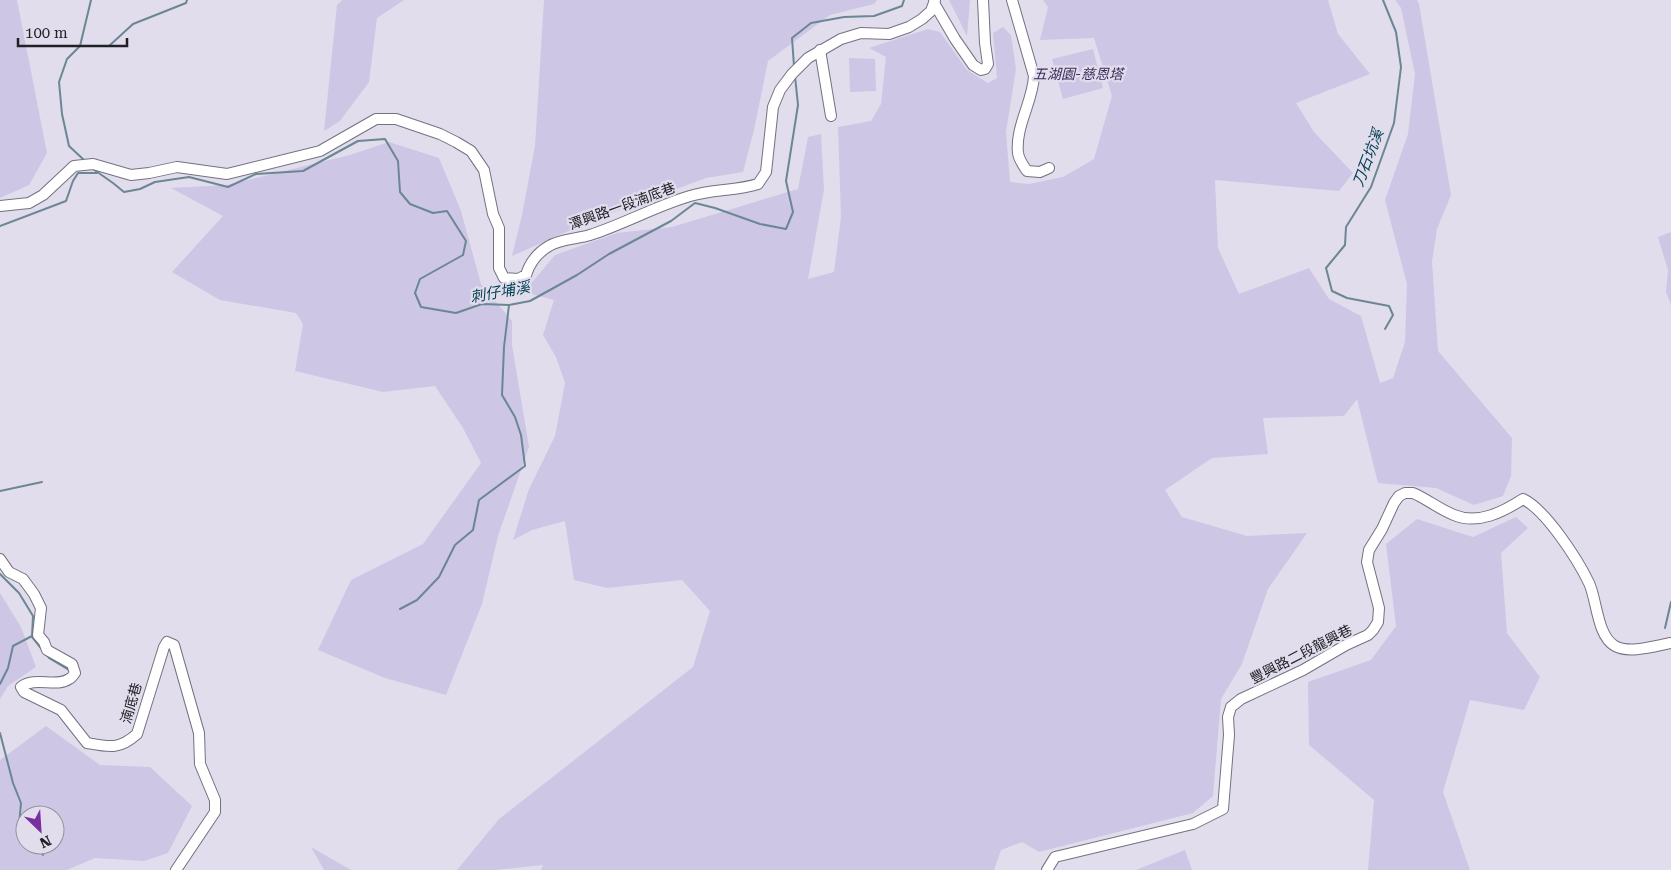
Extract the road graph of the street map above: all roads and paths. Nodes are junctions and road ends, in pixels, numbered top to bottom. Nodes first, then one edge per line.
1 (983, 0) edge
2 (1012, 0) edge
3 (934, 1) edge
4 (820, 50) junction
5 (831, 116) dead end
6 (1049, 168) dead end
7 (0, 206) edge
8 (0, 559) edge
9 (1671, 644) edge
10 (176, 870) edge
11 (1047, 870) edge

1 - 3 street
2 - 6 street
3 - 4 street, 潭興路一段湳底巷
4 - 5 street
4 - 7 street, 潭興路一段湳底巷
8 - 10 street, 湳底巷
9 - 11 street, 豐興路二段龍興巷

